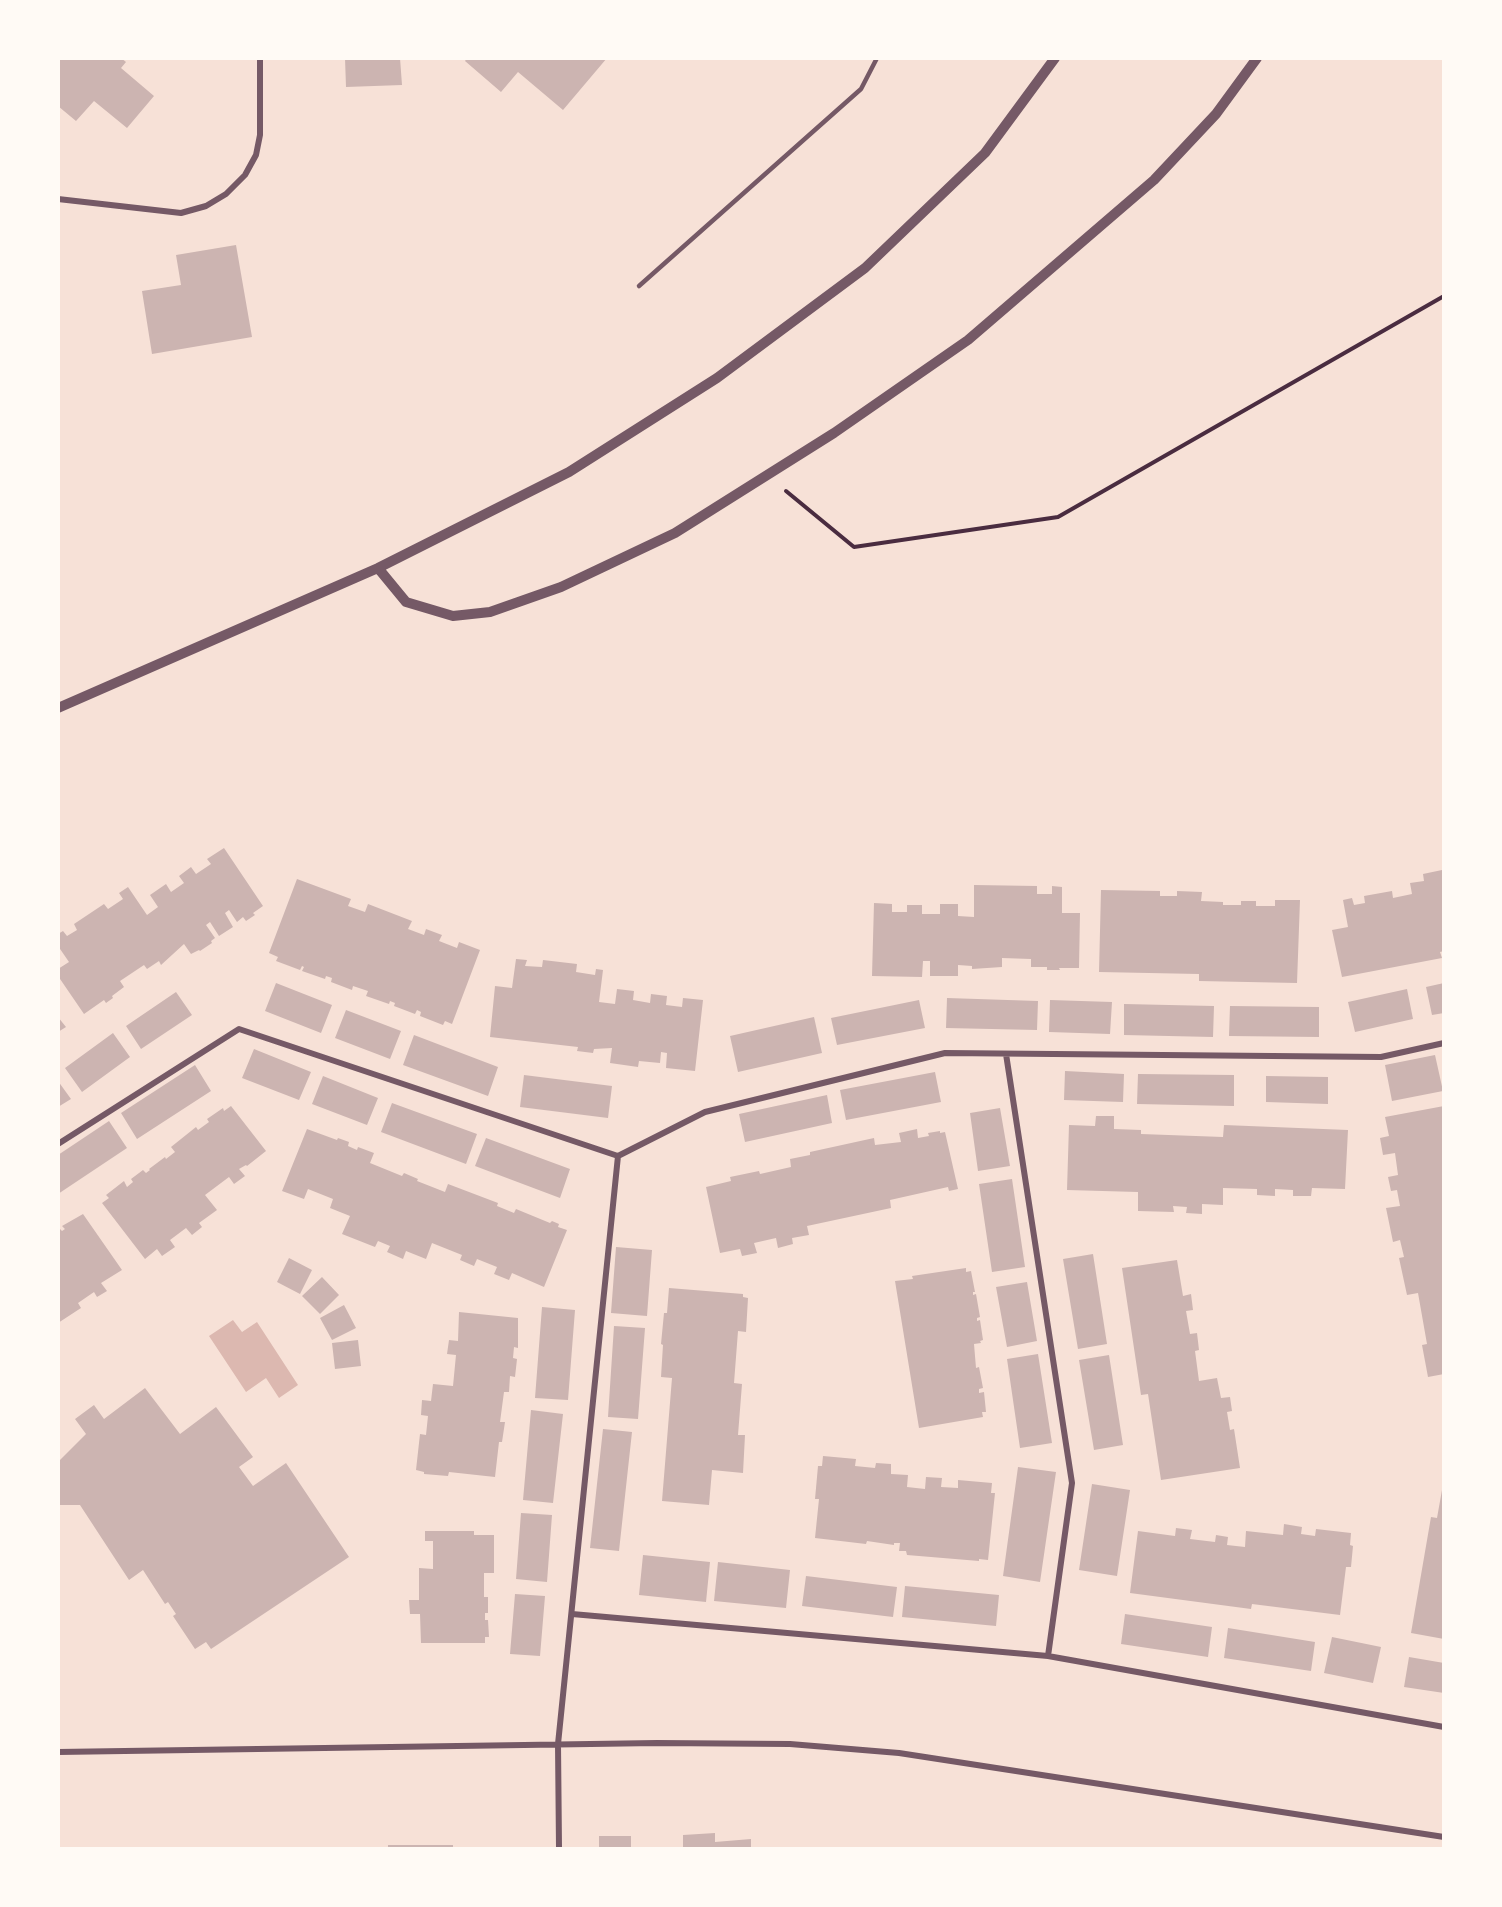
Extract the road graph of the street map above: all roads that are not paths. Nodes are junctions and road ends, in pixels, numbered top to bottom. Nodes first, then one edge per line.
1 (260, 58) edge
2 (877, 58) edge
3 (1055, 58) edge
4 (1257, 58) edge
5 (58, 199) edge
6 (639, 286) dead end
7 (378, 568) junction
8 (58, 708) edge
9 (1443, 1043) edge
10 (1006, 1054) junction
11 (58, 1144) edge
12 (618, 1156) junction
13 (572, 1614) junction
14 (1047, 1656) junction
15 (1443, 1727) edge
16 (558, 1744) junction
17 (58, 1752) edge
18 (1443, 1837) edge
19 (560, 1848) edge

1 - 5 street
2 - 6 lane
3 - 7 street
4 - 7 street
7 - 8 street
9 - 10 street
10 - 12 street
10 - 14 street
11 - 12 street
12 - 13 street
13 - 14 street
13 - 16 street
14 - 15 street
16 - 17 street
16 - 18 street
16 - 19 street

